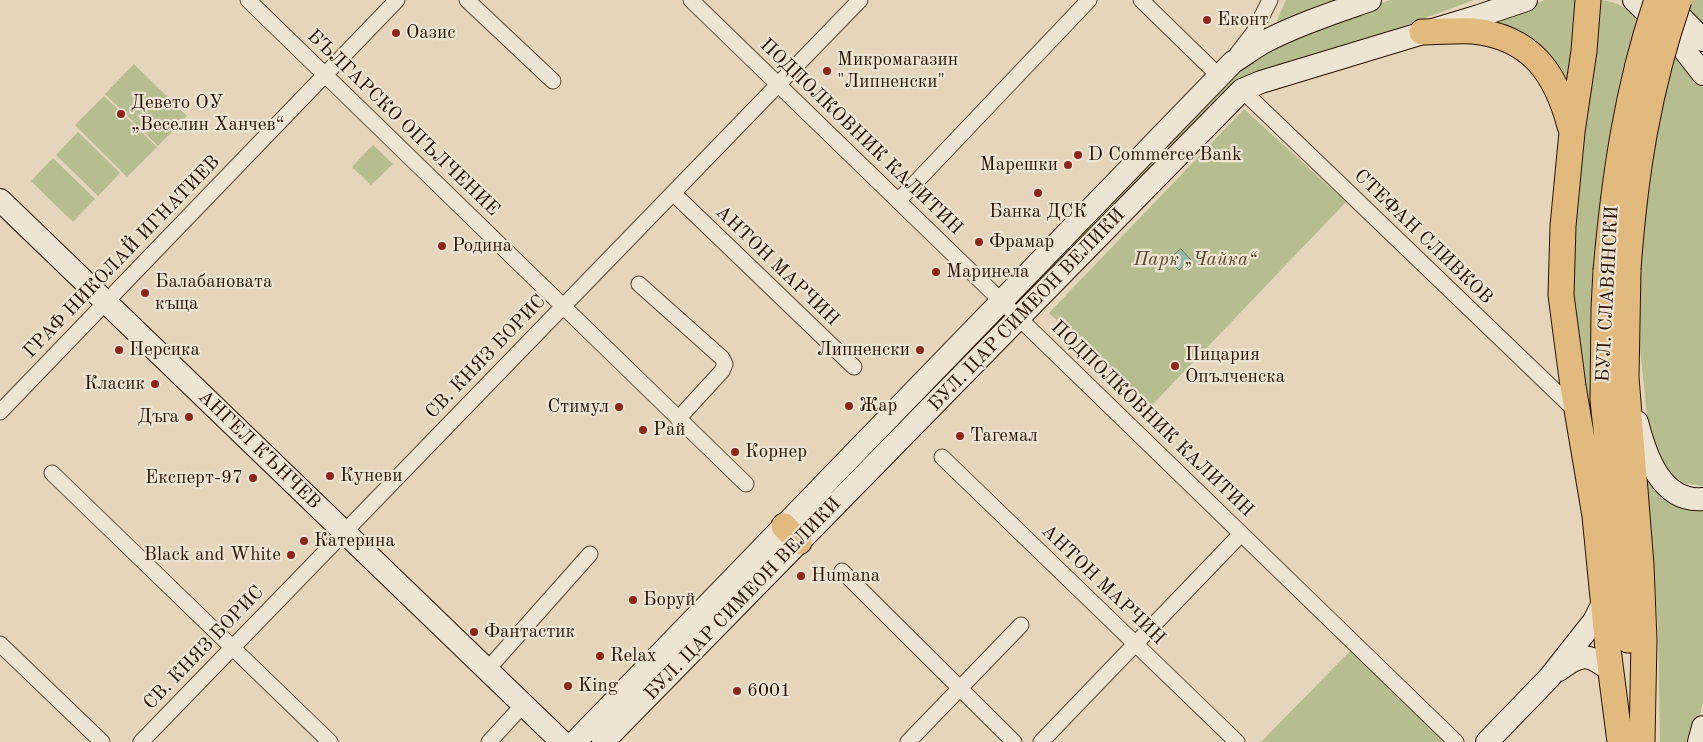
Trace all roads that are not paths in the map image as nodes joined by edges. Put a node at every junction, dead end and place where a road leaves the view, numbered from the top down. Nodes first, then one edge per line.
1 (248, 0) edge
2 (397, 0) edge
3 (467, 0) edge
4 (691, 0) edge
5 (860, 0) edge
6 (1089, 0) edge
7 (1141, 0) edge
8 (1270, 0) edge
9 (1370, 0) edge
10 (1505, 0) edge
11 (1526, 0) edge
12 (1588, 0) edge
13 (1634, 0) edge
14 (1657, 0) edge
15 (1664, 0) edge
16 (1679, 0) edge
17 (1479, 16) junction
18 (1422, 32) junction
19 (1703, 40) edge
20 (1223, 72) junction
21 (1703, 74) edge
22 (325, 75) junction
23 (553, 81) dead end
24 (778, 84) junction
25 (1242, 90) junction
26 (1572, 132) junction
27 (673, 193) junction
28 (0, 200) edge
29 (898, 201) junction
30 (1617, 270) junction
31 (639, 284) dead end
32 (1001, 301) junction
33 (106, 302) junction
34 (563, 306) junction
35 (1019, 318) junction
36 (854, 367) dead end
37 (1626, 376) junction
38 (0, 412) edge
39 (1578, 413) junction
40 (678, 419) junction
41 (942, 457) dead end
42 (52, 473) dead end
43 (746, 484) dead end
44 (1703, 499) edge
45 (344, 532) junction
46 (792, 534) junction
47 (1241, 534) junction
48 (590, 554) dead end
49 (842, 571) dead end
50 (1604, 601) junction
51 (1021, 625) dead end
52 (0, 644) edge
53 (1135, 644) junction
54 (232, 648) junction
55 (487, 670) junction
56 (1611, 671) junction
57 (1549, 678) junction
58 (960, 688) junction
59 (524, 705) junction
60 (1703, 728) edge
61 (102, 742) edge
62 (141, 742) edge
63 (330, 742) edge
64 (488, 742) edge
65 (562, 742) edge
66 (575, 742) edge
67 (603, 742) edge
68 (908, 742) edge
69 (1014, 742) edge
70 (1041, 742) edge
71 (1237, 742) edge
72 (1456, 742) edge
73 (1487, 742) edge
74 (1620, 742) edge
75 (1628, 742) edge
76 (1642, 742) edge
77 (1699, 742) edge

1 - 22 street, БЪЛГАРСКО ОПЪЛЧЕНИЕ
2 - 22 street, ГРАФ НИКОЛАЙ ИГНАТИЕВ
3 - 23 street
4 - 24 street, ПОДПОЛКОВНИК КАЛИТИН
5 - 24 street, СВ. КНЯЗ БОРИС
6 - 29 street
7 - 20 street
8 - 20 street, БУЛ. ЦАР СИМЕОН ВЕЛИКИ
9 - 20 main road, БУЛ. ЦАР СИМЕОН ВЕЛИКИ
10 - 17 main road
11 - 17 main road, БУЛ. ЦАР СИМЕОН ВЕЛИКИ
12 - 26 main road
13 - 21 main road
14 - 30 main road, БУЛ. СЛАВЯНСКИ, bridge
15 - 19 main road
16 - 30 main road, БУЛ. СЛАВЯНСКИ, bridge
17 - 18 main road, БУЛ. ЦАР СИМЕОН ВЕЛИКИ
18 - 25 main road, БУЛ. ЦАР СИМЕОН ВЕЛИКИ
18 - 26 main road
20 - 32 main road, БУЛ. ЦАР СИМЕОН ВЕЛИКИ
22 - 33 street, ГРАФ НИКОЛАЙ ИГНАТИЕВ
22 - 34 street, БЪЛГАРСКО ОПЪЛЧЕНИЕ
24 - 27 street, СВ. КНЯЗ БОРИС
24 - 29 street, ПОДПОЛКОВНИК КАЛИТИН
25 - 35 main road, БУЛ. ЦАР СИМЕОН ВЕЛИКИ
25 - 39 street, СТЕФАН СЛИВКОВ
26 - 39 main road
27 - 34 street, СВ. КНЯЗ БОРИС
27 - 36 street, АНТОН МАРЧИН
28 - 33 main road, АНГЕЛ КЪНЧЕВ
29 - 32 street, ПОДПОЛКОВНИК КАЛИТИН
30 - 37 main road, БУЛ. СЛАВЯНСКИ
30 - 75 main road, БУЛ. СЛАВЯНСКИ
31 - 40 street
32 - 35 street, ПОДПОЛКОВНИК КАЛИТИН
32 - 46 main road, БУЛ. ЦАР СИМЕОН ВЕЛИКИ
33 - 38 street, ГРАФ НИКОЛАЙ ИГНАТИЕВ
33 - 45 main road, АНГЕЛ КЪНЧЕВ
34 - 40 street, БЪЛГАРСКО ОПЪЛЧЕНИЕ
34 - 45 street, СВ. КНЯЗ БОРИС
35 - 46 main road, БУЛ. ЦАР СИМЕОН ВЕЛИКИ
35 - 47 street, ПОДПОЛКОВНИК КАЛИТИН
37 - 44 main road
37 - 76 main road, БУЛ. СЛАВЯНСКИ
39 - 50 main road
40 - 43 street, БЪЛГАРСКО ОПЪЛЧЕНИЕ
41 - 53 street, АНТОН МАРЧИН
42 - 54 street
45 - 54 street, СВ. КНЯЗ БОРИС
45 - 55 main road, АНГЕЛ КЪНЧЕВ
46 - 66 main road, БУЛ. ЦАР СИМЕОН ВЕЛИКИ
46 - 67 main road, БУЛ. ЦАР СИМЕОН ВЕЛИКИ
47 - 53 street
47 - 72 street, ПОДПОЛКОВНИК КАЛИТИН
48 - 55 street
49 - 58 street
50 - 56 main road
50 - 57 main road
51 - 58 street
52 - 61 street
53 - 70 street
53 - 71 street, АНТОН МАРЧИН
54 - 62 street, СВ. КНЯЗ БОРИС
54 - 63 street
55 - 59 main road, АНГЕЛ КЪНЧЕВ
56 - 57 main road
56 - 74 main road
57 - 73 main road
58 - 68 street
58 - 69 street
59 - 64 street
59 - 65 main road, АНГЕЛ КЪНЧЕВ
60 - 77 main road

